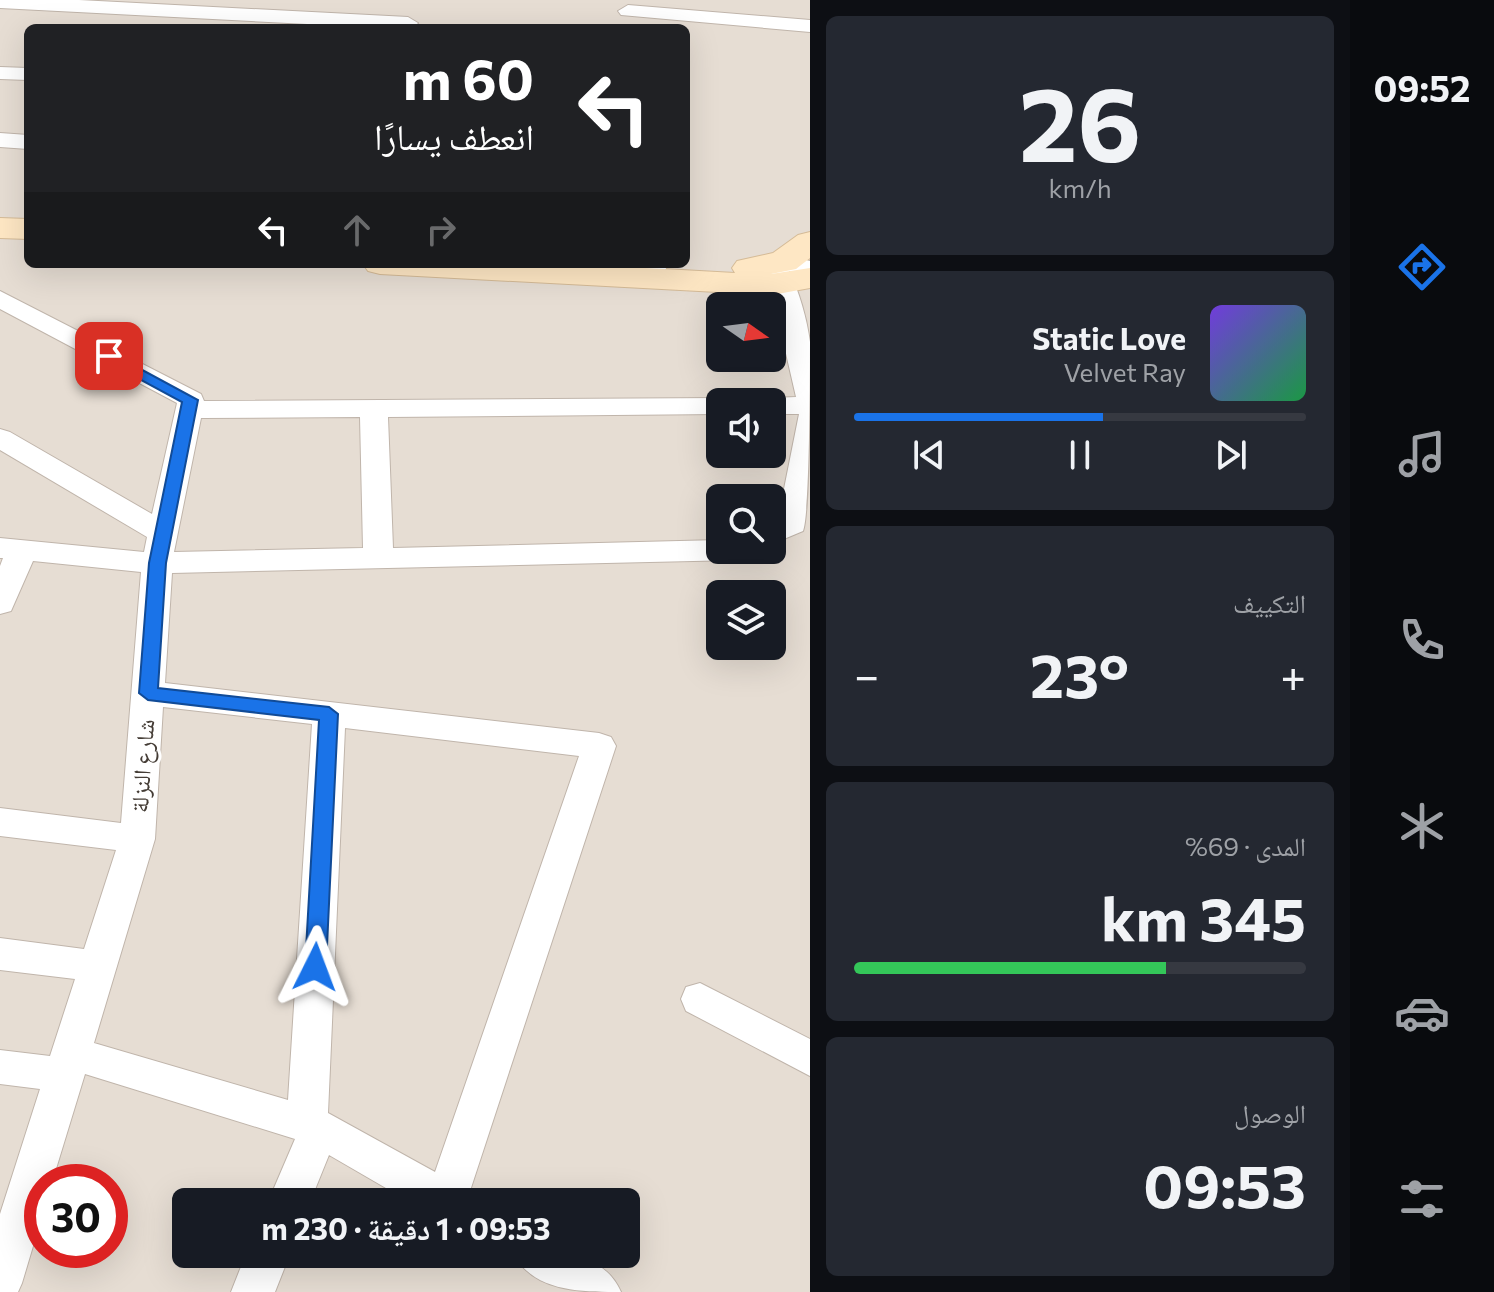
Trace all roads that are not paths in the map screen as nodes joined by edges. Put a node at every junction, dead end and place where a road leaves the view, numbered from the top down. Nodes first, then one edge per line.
1 (0, 2) edge
2 (182, 6) edge
3 (627, 13) edge
4 (240, 21) edge
5 (411, 21) edge
6 (810, 26) edge
7 (0, 73) edge
8 (24, 74) edge
9 (0, 140) edge
10 (24, 142) edge
11 (0, 228) edge
12 (24, 229) edge
13 (0, 237) edge
14 (24, 238) edge
15 (690, 266) edge
16 (690, 267) edge
17 (795, 267) edge
18 (0, 299) edge
19 (810, 397) edge
20 (810, 405) edge
21 (706, 406) edge
22 (786, 406) edge
23 (374, 409) junction
24 (188, 410) junction
25 (810, 418) edge
26 (0, 438) edge
27 (786, 527) edge
28 (160, 548) junction
29 (11, 549) edge
30 (706, 551) edge
31 (378, 559) junction
32 (0, 603) edge
33 (148, 693) junction
34 (329, 714) junction
35 (0, 822) edge
36 (137, 839) junction
37 (0, 954) edge
38 (98, 966) junction
39 (700, 999) dead end
40 (810, 1059) edge
41 (68, 1064) junction
42 (0, 1067) edge
43 (313, 1126) junction
44 (293, 1188) edge
45 (425, 1188) edge
46 (452, 1188) edge
47 (14, 1194) edge
48 (262, 1268) edge
49 (559, 1268) edge
50 (0, 1283) edge
51 (253, 1292) edge
52 (599, 1292) edge

1 - 2 street
2 - 4 street
3 - 6 street
4 - 5 street
7 - 8 street
9 - 10 street
11 - 12 street
13 - 14 street
15 - 17 street
16 - 17 street
17 - 19 street
18 - 24 street
20 - 22 street
21 - 23 street
23 - 24 street
23 - 31 street
24 - 28 street, شارع النزلة
25 - 27 street
26 - 28 street
28 - 29 street
28 - 31 street
28 - 33 street, شارع النزلة
29 - 32 street
30 - 31 street
33 - 34 street
33 - 36 street, شارع النزلة
34 - 43 street
34 - 46 street
35 - 36 street
36 - 38 street, شارع النزلة
37 - 38 street
38 - 41 street, شارع النزلة
39 - 40 street
41 - 42 street
41 - 43 street
41 - 47 street, شارع النزلة
43 - 44 street
43 - 45 street
47 - 50 street, شارع النزلة
48 - 51 street
49 - 52 street

